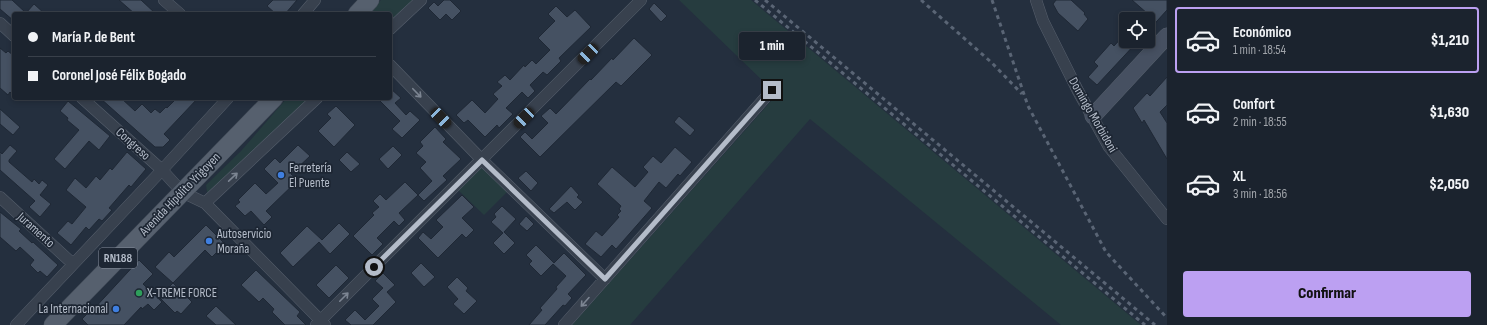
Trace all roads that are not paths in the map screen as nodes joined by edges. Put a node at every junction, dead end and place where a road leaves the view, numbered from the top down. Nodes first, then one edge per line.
1 (164, 0) edge
2 (315, 0) edge
3 (370, 0) edge
4 (421, 0) edge
5 (641, 0) edge
6 (1036, 0) edge
7 (178, 12) edge
8 (305, 12) edge
9 (359, 12) edge
10 (0, 23) edge
11 (392, 27) edge
12 (12, 34) edge
13 (1167, 36) edge
14 (392, 67) edge
15 (772, 90) dead end
16 (84, 100) edge
17 (226, 100) edge
18 (272, 100) edge
19 (315, 100) edge
20 (1093, 116) junction
21 (482, 160) junction
22 (162, 170) junction
23 (182, 192) junction
24 (0, 197) edge
25 (205, 203) junction
26 (1167, 219) edge
27 (73, 264) junction
28 (605, 279) junction
29 (321, 323) edge
30 (16, 325) edge
31 (53, 325) edge
32 (564, 325) edge

1 - 7 street
2 - 8 street
3 - 9 main road
4 - 11 street
5 - 21 street
6 - 20 street, Domingo Morbidoni
10 - 12 street
13 - 20 street
14 -> 21 street
15 - 28 street
16 - 22 street, Congreso
17 - 22 street
18 - 23 main road, Avenida Hipólito Yrigoyen / RN188
25 -> 19 street, Avenida Hipólito Yrigoyen
20 - 26 street, Domingo Morbidoni
21 - 28 street
29 -> 21 street
22 - 23 street, Congreso
22 - 27 street
23 - 25 street
23 - 31 main road, Avenida Hipólito Yrigoyen / RN188
24 - 27 street, Juramento
25 - 29 street
27 - 30 street
28 -> 32 street

